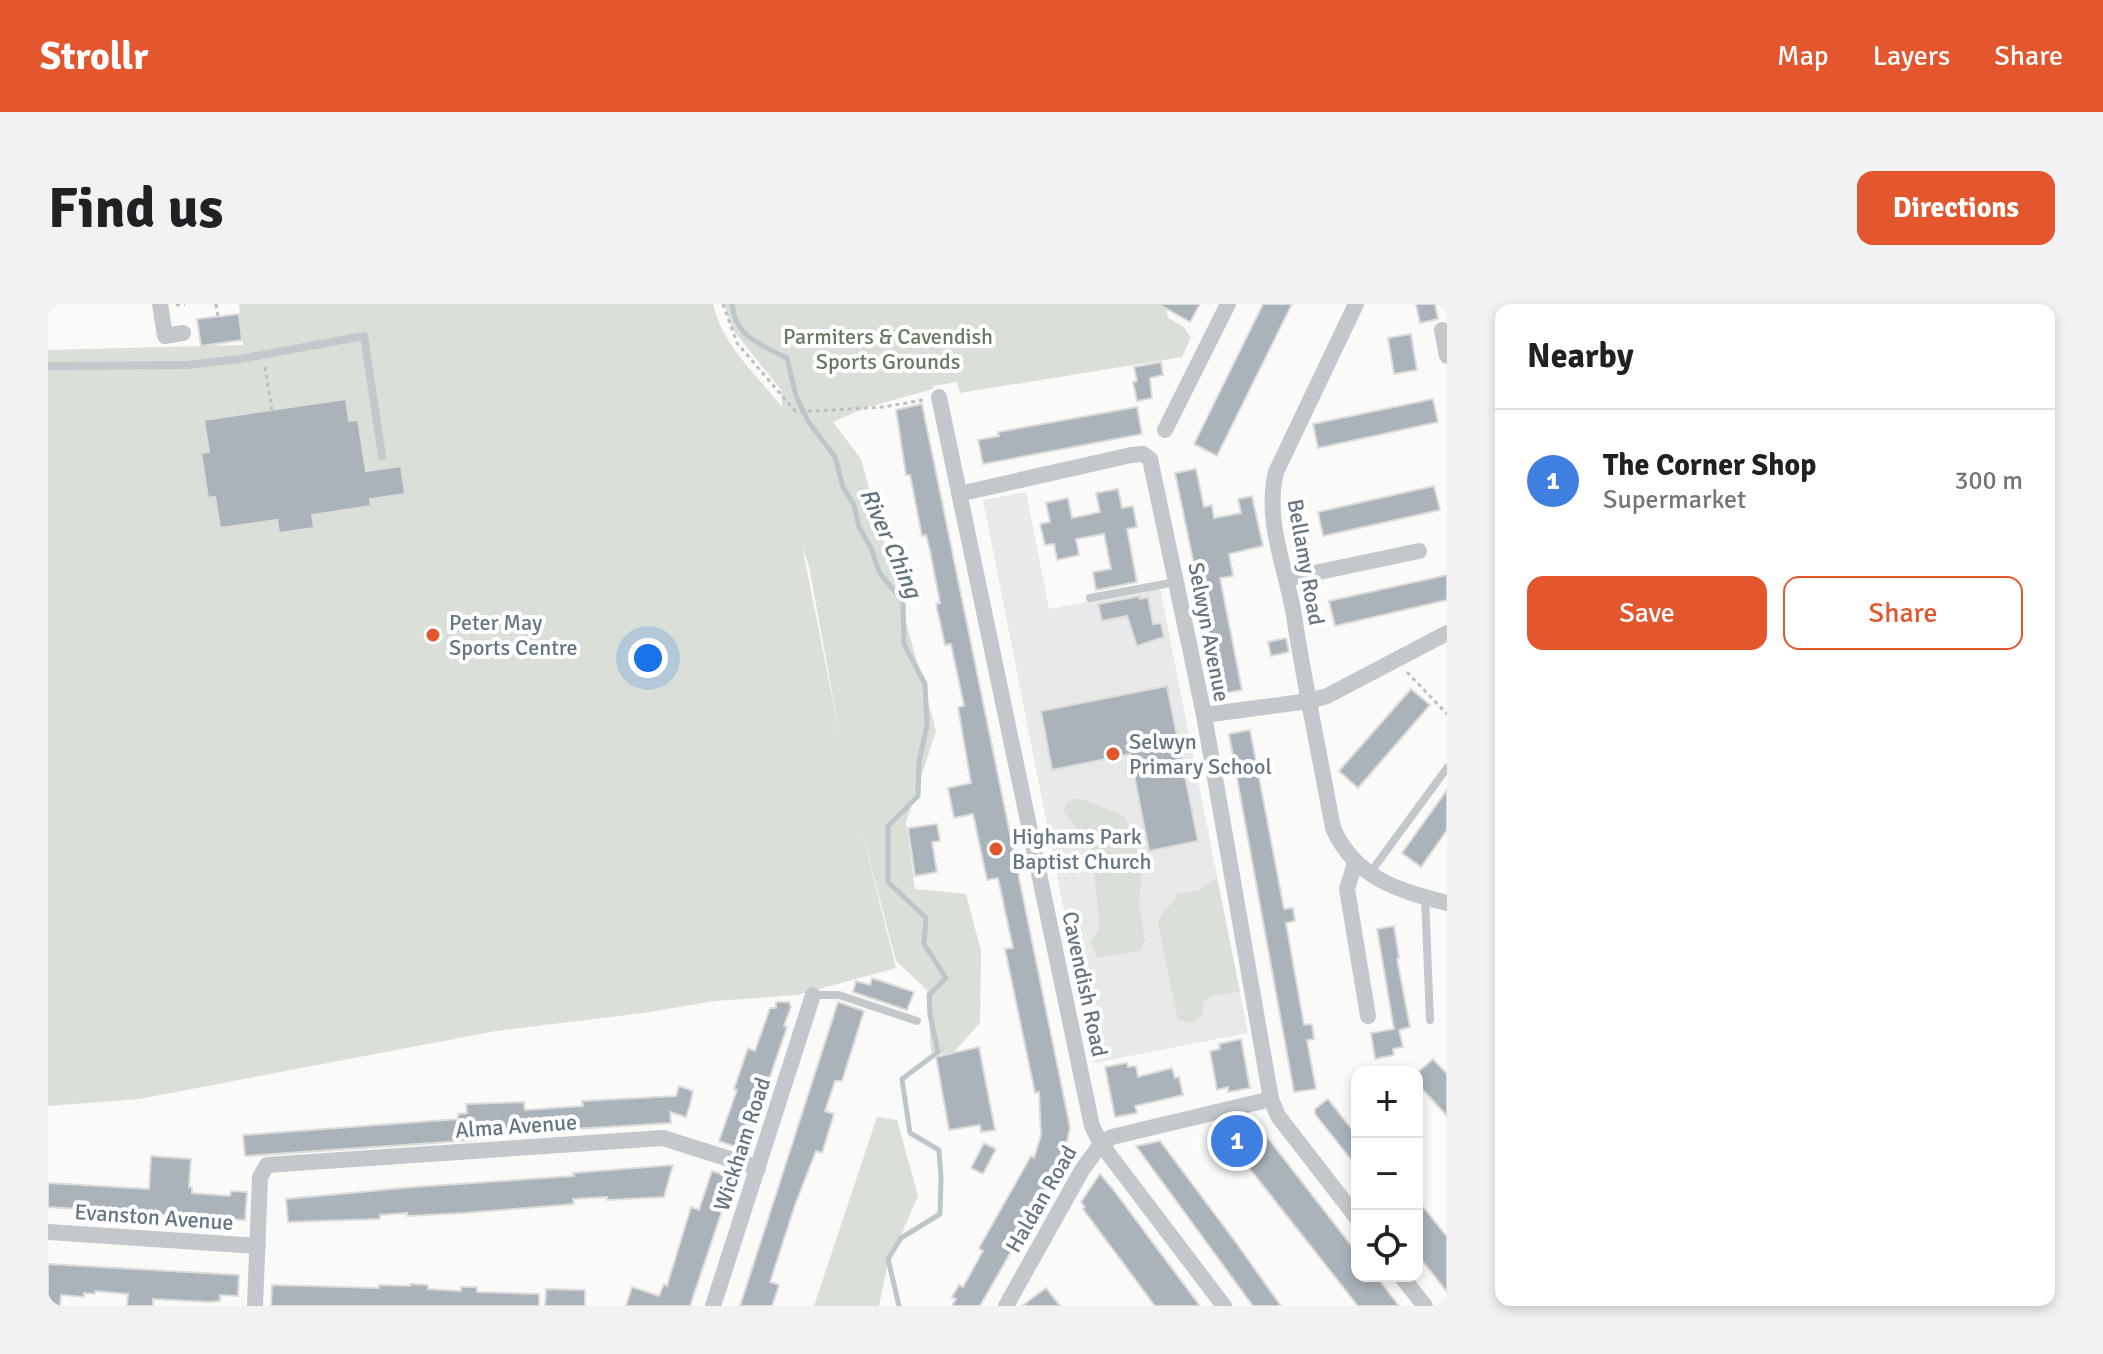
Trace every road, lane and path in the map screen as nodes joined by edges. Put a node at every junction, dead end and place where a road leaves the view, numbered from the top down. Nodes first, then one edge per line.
1 (160, 304) edge
2 (216, 304) edge
3 (723, 304) edge
4 (1228, 304) edge
5 (1356, 304) edge
6 (218, 317) dead end
7 (1442, 330) dead end
8 (183, 333) dead end
9 (1447, 353) edge
10 (263, 355) junction
11 (48, 366) edge
12 (939, 397) joint
13 (272, 410) dead end
14 (1165, 430) dead end
15 (382, 456) dead end
16 (959, 494) junction
17 (1419, 551) dead end
18 (1286, 579) junction
19 (1177, 581) junction
20 (1090, 598) dead end
21 (1447, 633) edge
22 (1396, 661) junction
23 (1309, 701) junction
24 (1447, 714) edge
25 (1204, 715) junction
26 (1447, 768) edge
27 (1355, 863) junction
28 (1370, 873) junction
29 (1425, 897) junction
30 (1447, 903) edge
31 (813, 995) joint
32 (1368, 1016) dead end
33 (1430, 1020) dead end
34 (917, 1021) dead end
35 (1271, 1099) junction
36 (1101, 1144) junction
37 (758, 1168) junction
38 (1351, 1210) edge
39 (48, 1232) edge
40 (258, 1246) junction
41 (1406, 1282) edge
42 (255, 1306) edge
43 (713, 1306) edge
44 (1006, 1306) edge
45 (1224, 1306) edge
46 (1425, 1306) edge

1 - 8 street
2 - 6 path
3 - 12 path
4 - 14 street
5 - 18 street, Bellamy Road
7 - 9 street
10 - 11 lane
10 - 13 path
10 - 15 lane
12 - 16 street, Cavendish Road
16 - 19 street, Selwyn Avenue
16 - 36 street, Cavendish Road
17 - 18 street
18 - 23 street, Bellamy Road
19 - 20 lane
19 - 25 street, Selwyn Avenue
21 - 22 street
22 - 23 street
22 - 24 path
23 - 25 street
23 - 27 street, Bellamy Road
25 - 35 street, Selwyn Avenue
26 - 28 lane
27 - 28 street
27 - 32 street
28 - 29 street
29 - 30 street
29 - 33 lane
31 - 34 lane
31 - 37 street, Wickham Road
35 - 36 street, Haldan Road
35 - 38 street, Selwyn Avenue
36 - 44 street, Haldan Road
36 - 45 street, Cavendish Road
37 - 40 street, Alma Avenue
37 - 43 street, Wickham Road
39 - 40 street, Evanston Avenue
40 - 42 street
41 - 46 street

